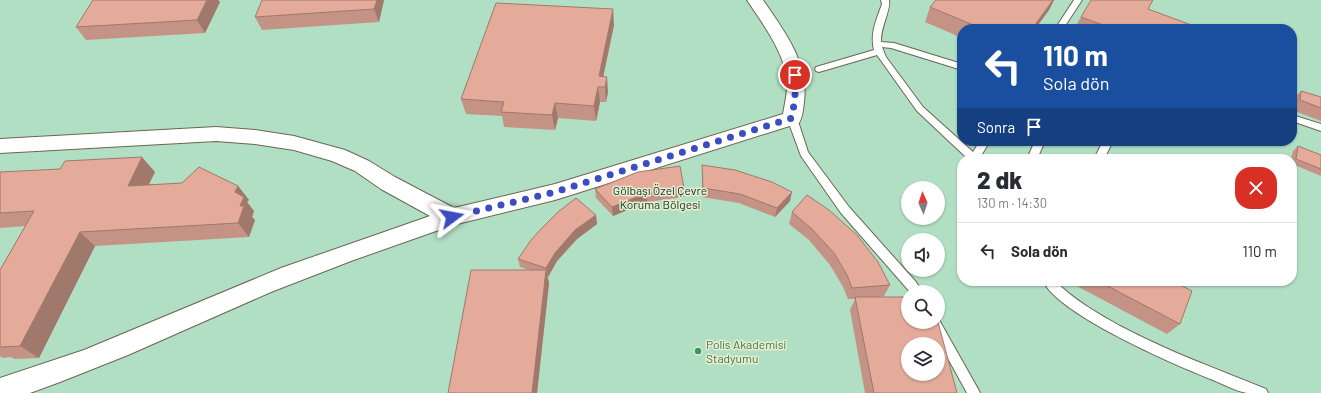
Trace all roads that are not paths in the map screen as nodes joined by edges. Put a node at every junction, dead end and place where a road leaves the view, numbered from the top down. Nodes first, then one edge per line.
1 (755, 0) edge
2 (886, 0) edge
3 (1078, 0) edge
4 (1061, 24) edge
5 (877, 48) junction
6 (957, 65) edge
7 (820, 69) dead end
8 (792, 118) junction
9 (1297, 120) edge
10 (1321, 128) edge
11 (957, 143) edge
12 (0, 146) edge
13 (961, 146) edge
14 (970, 154) edge
15 (452, 217) junction
16 (912, 285) edge
17 (1053, 286) edge
18 (938, 329) edge
19 (8, 388) edge
20 (42, 393) edge
21 (974, 393) edge
22 (1262, 393) edge

1 - 8 street
2 - 5 lane
3 - 4 lane
5 - 6 lane
5 - 7 lane
5 - 11 lane
8 - 15 street
8 - 16 lane
9 - 10 lane
12 - 15 street
13 - 14 lane
15 - 19 street
17 - 22 lane
18 - 21 lane
19 - 20 street

